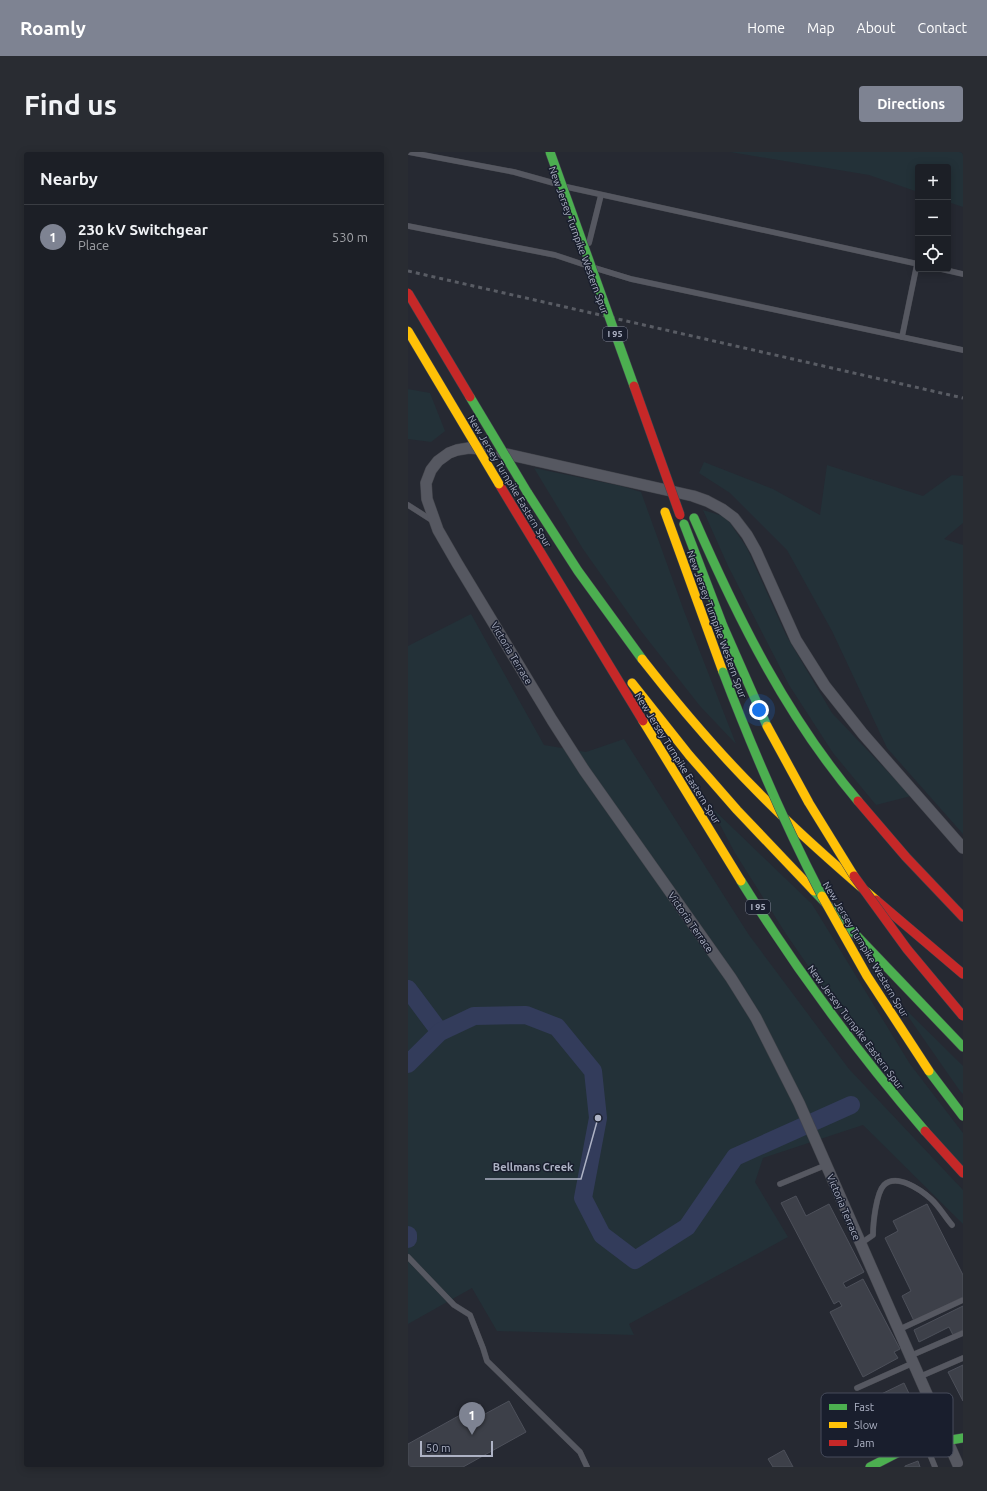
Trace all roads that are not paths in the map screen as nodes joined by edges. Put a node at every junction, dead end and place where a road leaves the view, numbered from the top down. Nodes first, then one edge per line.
1 (408, 152) edge
2 (550, 152) edge
3 (541, 167) dead end
4 (549, 190) dead end
5 (601, 195) junction
6 (408, 226) edge
7 (571, 250) dead end
8 (915, 263) edge
9 (581, 268) junction
10 (951, 271) edge
11 (916, 272) edge
12 (963, 274) edge
13 (408, 293) edge
14 (408, 331) edge
15 (902, 337) junction
16 (963, 350) edge
17 (632, 380) junction
18 (669, 456) dead end
19 (652, 474) dead end
20 (680, 485) dead end
21 (408, 505) edge
22 (435, 522) junction
23 (581, 620) junction
24 (963, 848) edge
25 (963, 917) edge
26 (963, 974) edge
27 (963, 1016) edge
28 (963, 1047) edge
29 (963, 1116) edge
30 (826, 1165) junction
31 (963, 1173) edge
32 (780, 1184) dead end
33 (952, 1225) dead end
34 (860, 1244) junction
35 (408, 1257) edge
36 (963, 1300) edge
37 (898, 1330) junction
38 (963, 1333) edge
39 (963, 1358) edge
40 (912, 1360) junction
41 (919, 1377) junction
42 (857, 1388) dead end
43 (926, 1393) edge
44 (963, 1438) edge
45 (953, 1440) edge
46 (953, 1453) edge
47 (890, 1457) edge
48 (930, 1457) edge
49 (875, 1466) edge
50 (587, 1467) edge
51 (935, 1467) edge
52 (959, 1467) edge

1 - 5 lane
2 - 17 main road, New Jersey Turnpike Western Spur / I 95, bridge
3 - 4 main road, New Jersey Turnpike Western Spur
5 - 8 lane
5 - 9 lane
6 - 9 lane
7 - 9 main road, New Jersey Turnpike Western Spur
9 - 15 lane
10 - 12 lane
11 - 15 lane
13 - 26 main road, New Jersey Turnpike Eastern Spur, bridge
14 - 23 main road, New Jersey Turnpike Eastern Spur / I 95, bridge
15 - 16 lane
17 - 18 main road, bridge
17 - 27 main road, New Jersey Turnpike Western Spur / I 95, bridge
19 - 29 main road, New Jersey Turnpike Western Spur, bridge
20 - 25 main road
21 - 22 lane
22 - 24 street, Victoria Terrace
22 - 30 street, Victoria Terrace
23 - 28 main road
23 - 31 main road, New Jersey Turnpike Eastern Spur / I 95
30 - 32 lane
30 - 34 street, Victoria Terrace
33 - 34 lane
34 - 37 street, Victoria Terrace
35 - 50 lane
36 - 37 lane
37 - 40 street, Victoria Terrace
38 - 40 lane
39 - 41 lane
40 - 41 street, Victoria Terrace
40 - 42 lane
41 - 43 street, Victoria Terrace
44 - 45 main road
46 - 52 street, Victoria Terrace
47 - 49 main road
48 - 51 lane

